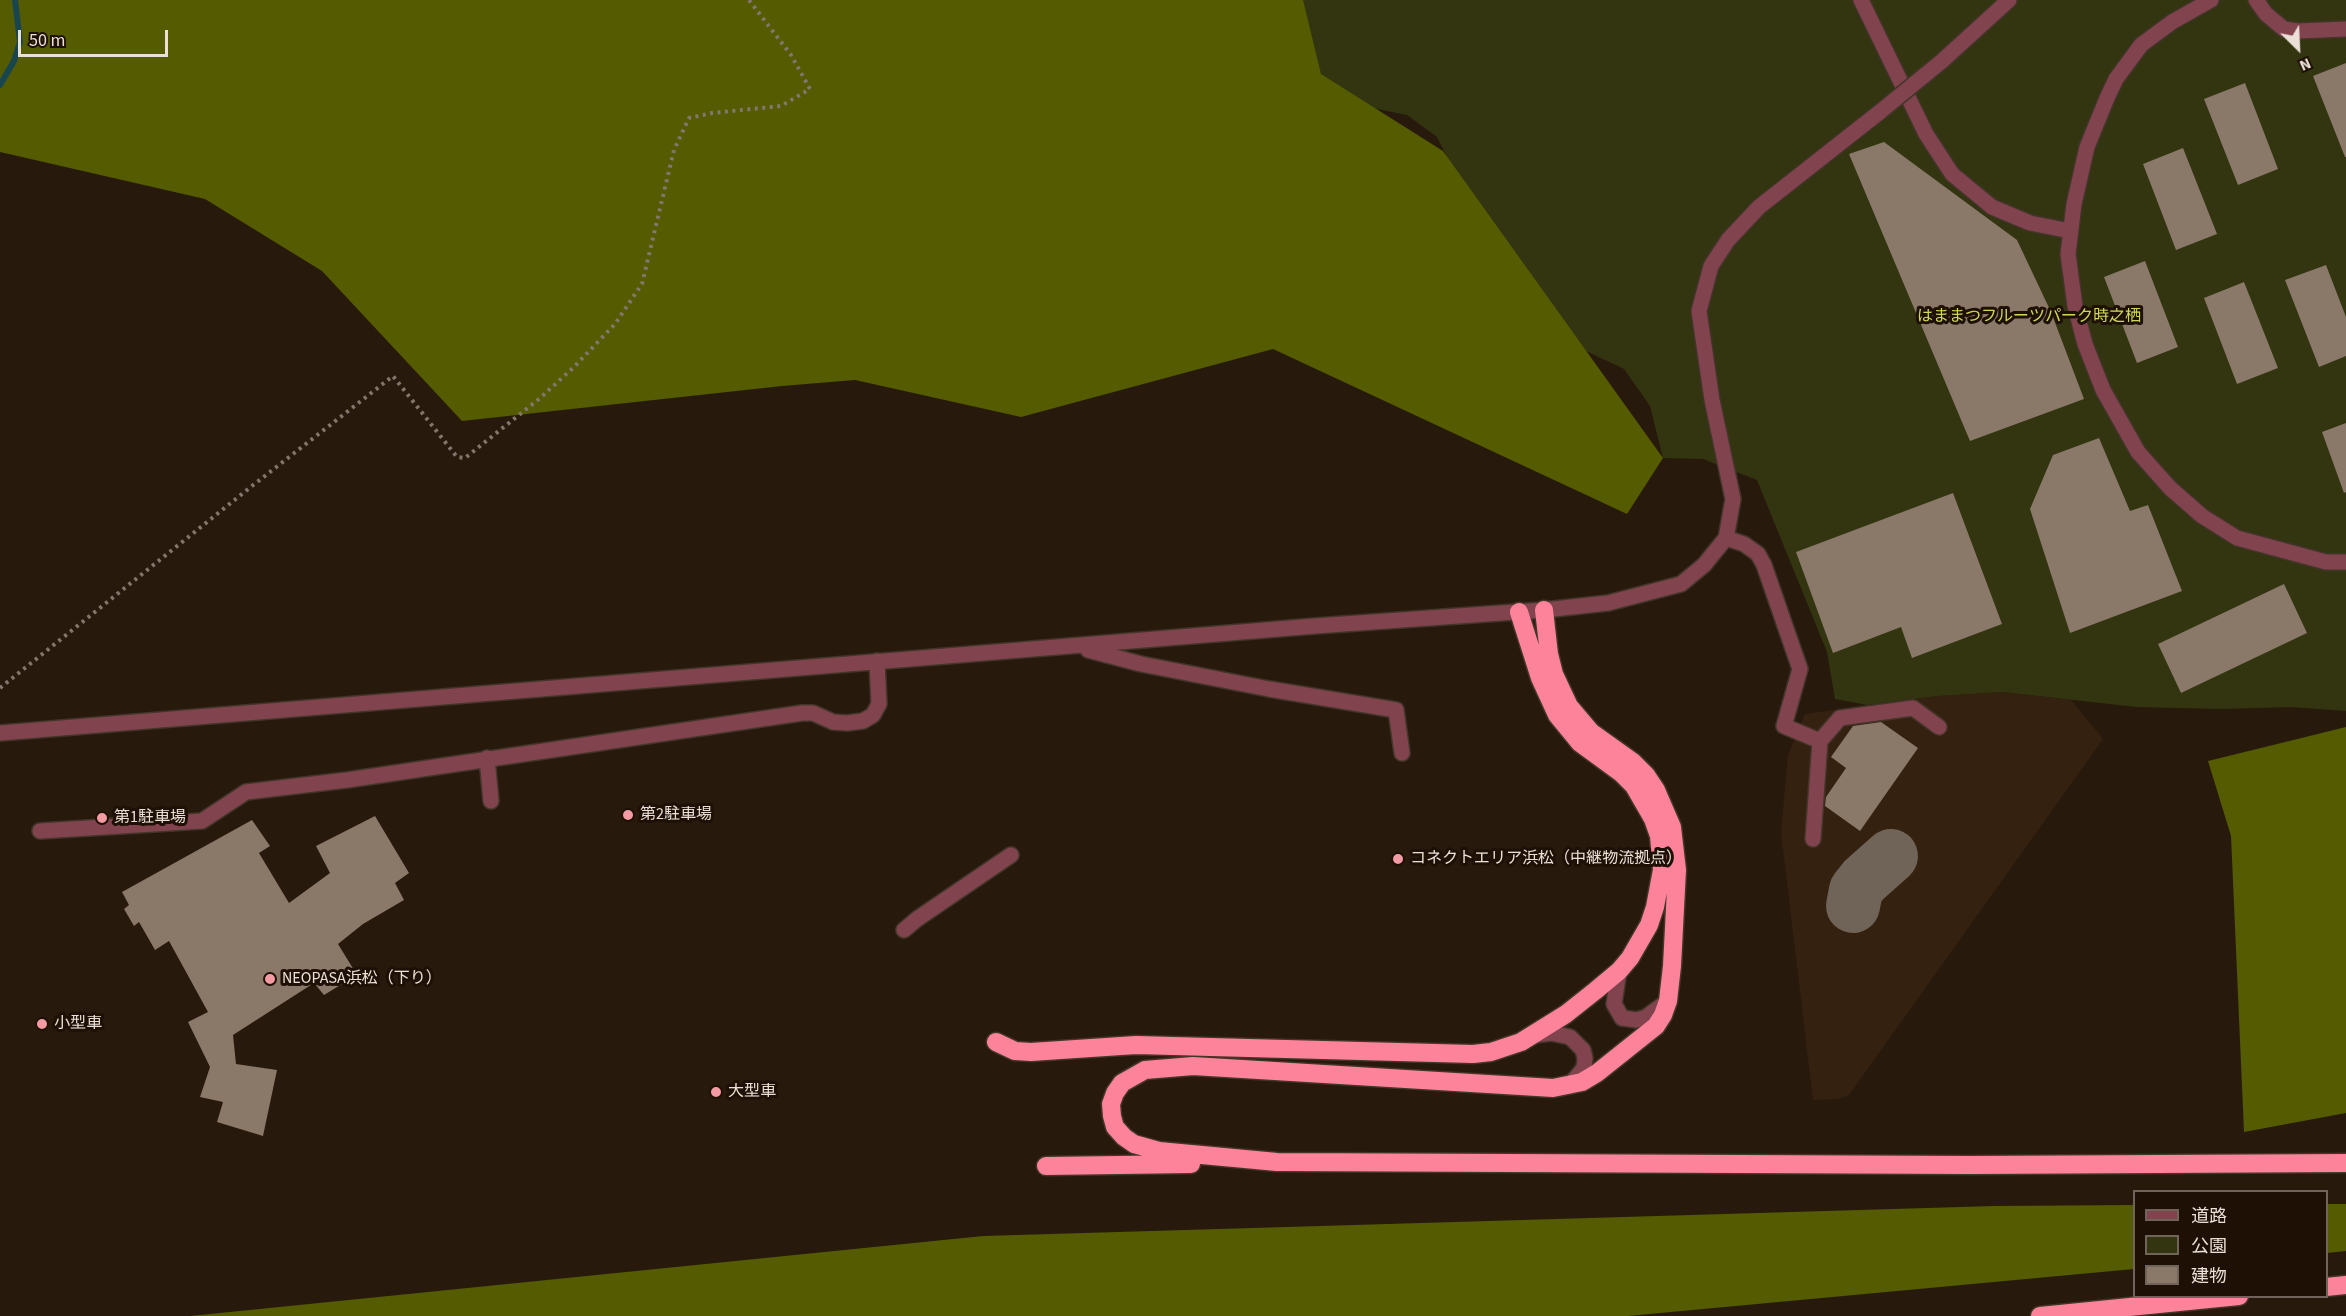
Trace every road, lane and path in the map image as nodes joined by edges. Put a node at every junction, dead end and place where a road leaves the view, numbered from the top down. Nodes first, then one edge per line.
1 (749, 0) edge
2 (1861, 0) edge
3 (2009, 0) edge
4 (2211, 0) edge
5 (2256, 0) edge
6 (2346, 29) edge
7 (2070, 231) junction
8 (1725, 538) junction
9 (2346, 562) edge
10 (1544, 610) junction
11 (1520, 612) junction
12 (1076, 647) junction
13 (877, 661) junction
14 (0, 688) edge
15 (1939, 727) dead end
16 (0, 733) edge
17 (1820, 741) junction
18 (1402, 753) dead end
19 (487, 758) junction
20 (492, 801) dead end
21 (40, 831) dead end
22 (1813, 839) dead end
23 (1011, 855) dead end
24 (904, 930) dead end
25 (1619, 971) junction
26 (1668, 1001) junction
27 (1535, 1035) junction
28 (996, 1042) dead end
29 (1568, 1086) junction
30 (1277, 1162) junction
31 (2346, 1163) edge
32 (1046, 1166) dead end
33 (2346, 1285) edge
34 (2328, 1287) edge
35 (2223, 1298) edge
36 (2040, 1316) edge

1 - 14 path
2 - 7 street
3 - 8 street, bridge
4 - 7 street
5 - 6 street
7 - 9 street
8 - 10 street
8 - 17 street
10 - 11 street
10 - 26 highway
11 - 12 street
11 - 25 highway
12 - 13 street
12 - 18 street
13 - 16 street
13 - 19 street
15 - 17 street
17 - 22 street
19 - 20 street
19 - 21 street
23 - 24 street
25 - 26 street
25 - 27 highway
26 - 29 highway
27 - 28 highway
27 - 29 street
29 - 30 highway
30 - 31 highway
30 - 32 highway
33 - 34 highway
35 - 36 highway

